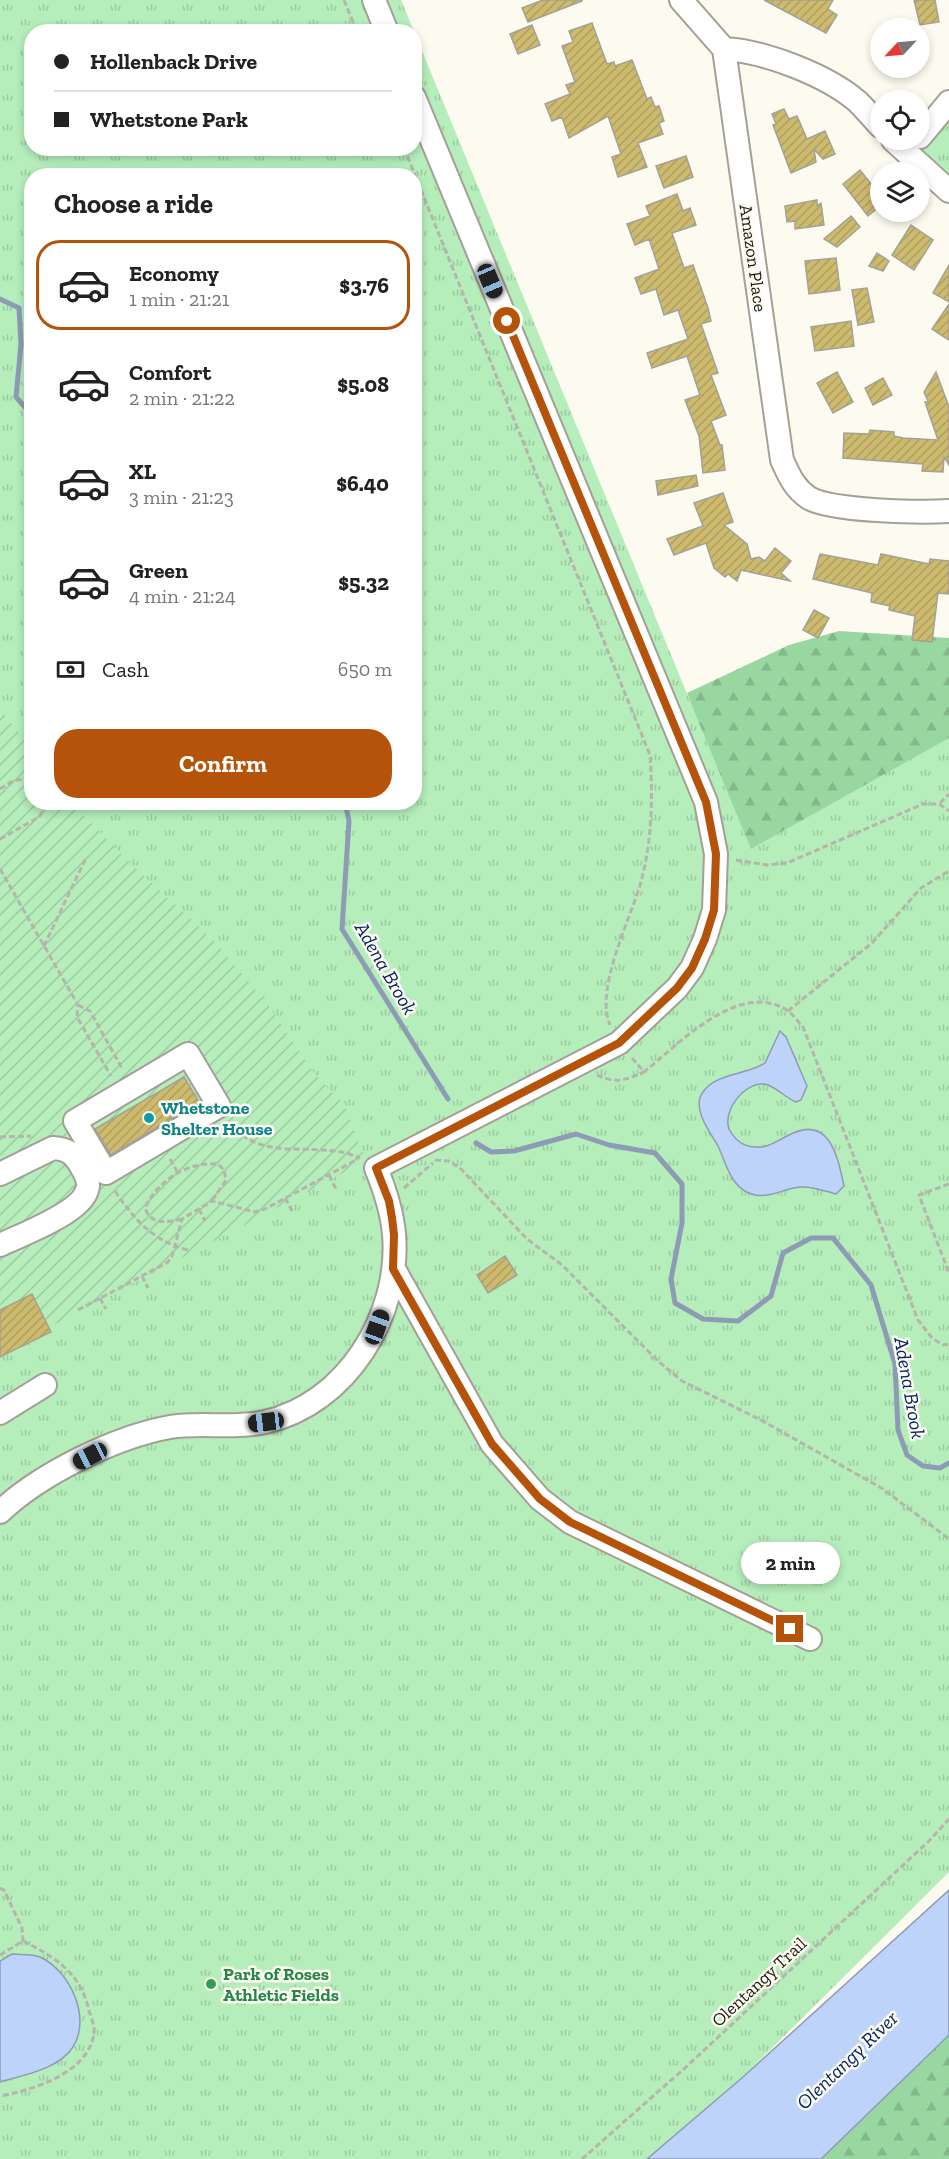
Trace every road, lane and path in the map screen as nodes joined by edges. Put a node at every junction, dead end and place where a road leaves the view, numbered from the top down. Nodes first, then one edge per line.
1 (344, 0) edge
2 (374, 0) edge
3 (681, 0) edge
4 (354, 24) edge
5 (384, 24) edge
6 (724, 49) junction
7 (949, 102) edge
8 (422, 116) edge
9 (870, 116) edge
10 (930, 121) edge
11 (916, 150) edge
12 (949, 191) edge
13 (422, 192) edge
14 (949, 511) edge
15 (24, 779) edge
16 (0, 789) edge
17 (949, 794) edge
18 (939, 804) junction
19 (44, 810) edge
20 (949, 811) edge
21 (0, 839) edge
22 (716, 859) junction
23 (85, 860) dead end
24 (0, 869) edge
25 (949, 871) edge
26 (44, 946) junction
27 (78, 1005) junction
28 (788, 1011) junction
29 (619, 1043) junction
30 (644, 1072) junction
31 (593, 1073) dead end
32 (127, 1090) junction
33 (219, 1106) junction
34 (435, 1160) dead end
35 (368, 1163) junction
36 (173, 1164) dead end
37 (106, 1173) junction
38 (178, 1173) junction
39 (0, 1174) edge
40 (329, 1175) junction
41 (949, 1184) edge
42 (336, 1189) dead end
43 (285, 1198) junction
44 (212, 1201) junction
45 (199, 1209) junction
46 (292, 1211) dead end
47 (182, 1220) junction
48 (205, 1221) dead end
49 (0, 1245) edge
50 (173, 1246) junction
51 (188, 1250) dead end
52 (393, 1269) junction
53 (949, 1273) edge
54 (142, 1276) junction
55 (148, 1288) dead end
56 (99, 1298) junction
57 (106, 1309) dead end
58 (78, 1310) dead end
59 (949, 1344) edge
60 (45, 1385) dead end
61 (0, 1413) edge
62 (0, 1512) edge
63 (949, 1539) edge
64 (810, 1639) dead end
65 (949, 1819) edge
66 (0, 1888) edge
67 (23, 1941) junction
68 (0, 1955) edge
69 (0, 2096) edge
70 (582, 2159) edge

1 - 4 path
2 - 5 street
3 - 6 street
6 - 9 street
6 - 14 street, Amazon Place
7 - 10 street
8 - 22 street
11 - 12 street
13 - 29 path
15 - 16 path
17 - 18 path
18 - 20 path
18 - 22 path
19 - 21 path
22 - 29 street
23 - 26 path
24 - 26 path
25 - 28 path
26 - 27 path
27 - 32 path
27 - 32 path
28 - 30 path
28 - 59 path
29 - 30 path
29 - 35 street
30 - 31 path
32 - 33 street
32 - 37 street
33 - 35 path
33 - 37 street
34 - 63 path
35 - 40 path
35 - 52 street
36 - 38 path
37 - 50 path
38 - 44 path
38 - 47 path
39 - 49 street
40 - 42 path
40 - 43 path
41 - 53 path
43 - 44 path
43 - 46 path
44 - 45 path
45 - 47 path
45 - 48 path
47 - 50 path
50 - 51 path
50 - 54 path
52 - 62 street
52 - 64 street
54 - 55 path
54 - 56 path
56 - 57 path
56 - 58 path
60 - 61 street
65 - 70 path, Olentangy Trail
66 - 67 path
67 - 68 path
67 - 69 path

